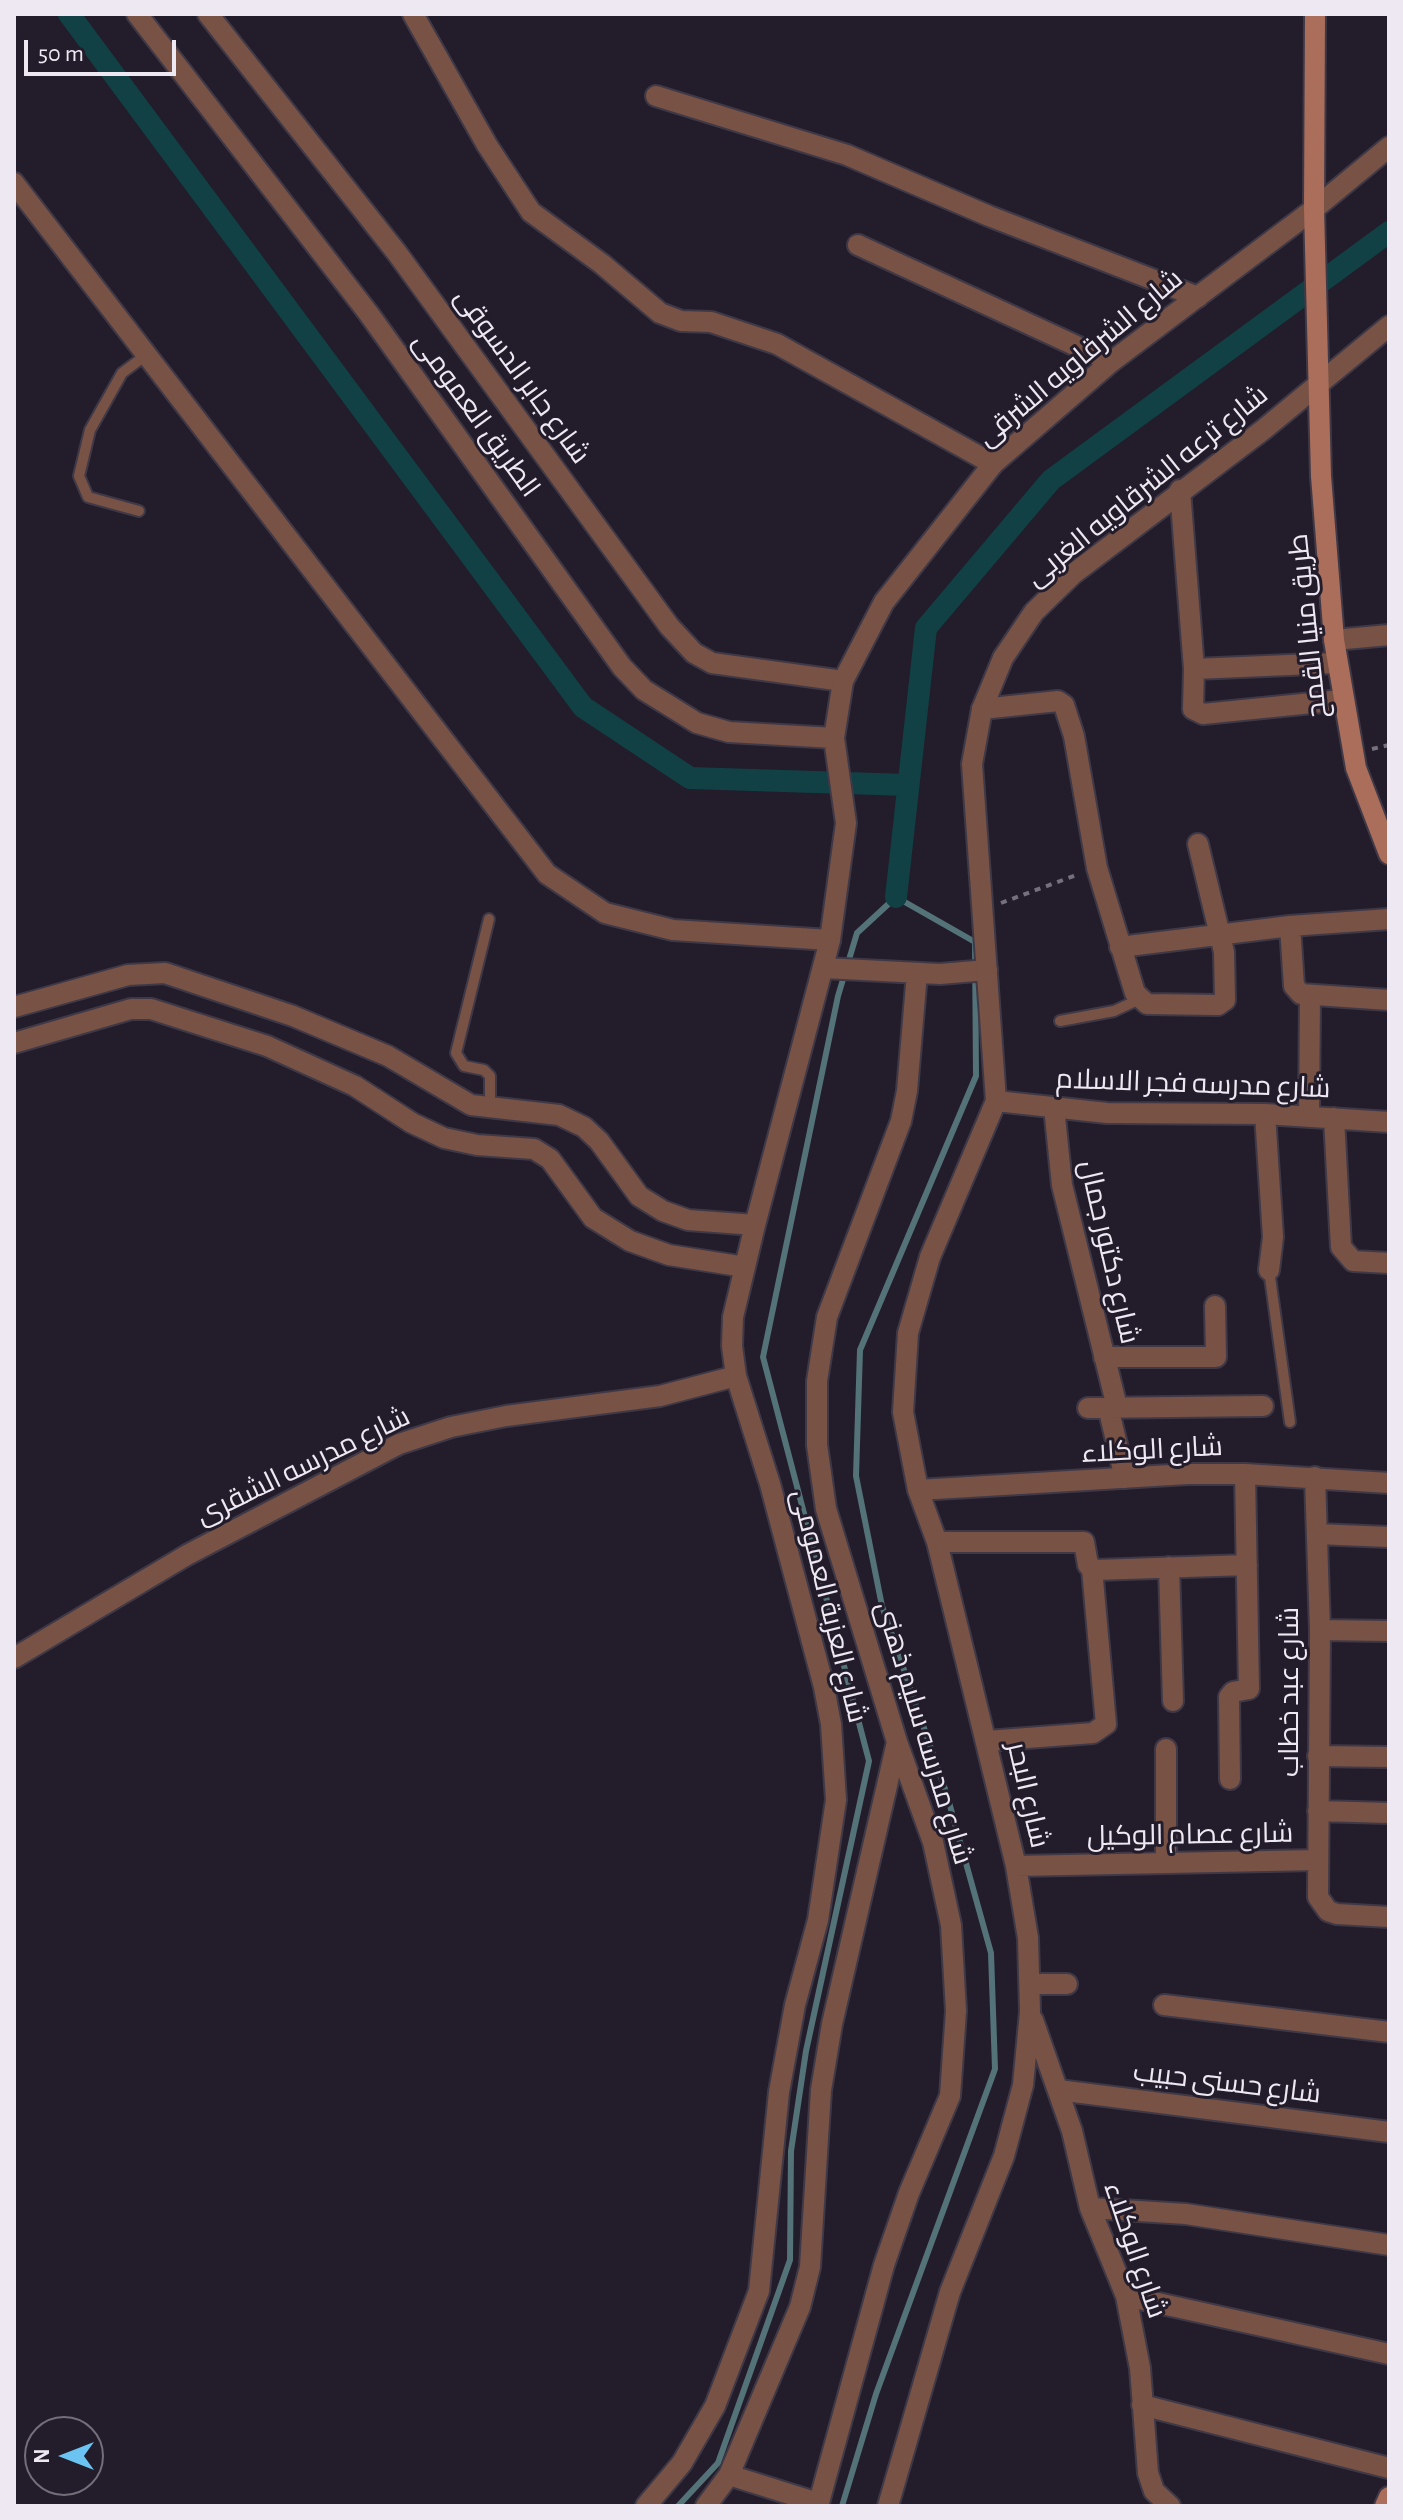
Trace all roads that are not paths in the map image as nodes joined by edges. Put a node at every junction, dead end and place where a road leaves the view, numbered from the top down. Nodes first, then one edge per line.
1 (137, 14) edge
2 (208, 14) edge
3 (413, 14) edge
4 (1315, 14) edge
5 (656, 96) dead end
6 (1389, 147) edge
7 (14, 183) edge
8 (1314, 209) junction
9 (858, 245) dead end
10 (1198, 297) junction
11 (1389, 326) edge
12 (146, 355) junction
13 (1111, 362) junction
14 (1319, 385) junction
15 (993, 464) junction
16 (1180, 490) junction
17 (139, 511) dead end
18 (1389, 635) edge
19 (1334, 640) junction
20 (1336, 663) junction
21 (1194, 669) junction
22 (843, 681) junction
23 (1342, 700) junction
24 (982, 709) junction
25 (834, 738) junction
26 (1198, 844) dead end
27 (1389, 854) edge
28 (489, 919) dead end
29 (1389, 919) edge
30 (1290, 926) junction
31 (1220, 935) junction
32 (830, 940) junction
33 (1120, 947) junction
34 (827, 967) junction
35 (987, 970) junction
36 (917, 973) junction
37 (1310, 996) junction
38 (1140, 999) junction
39 (1389, 1000) edge
40 (14, 1007) edge
41 (1060, 1021) dead end
42 (14, 1043) edge
43 (996, 1101) junction
44 (1054, 1107) junction
45 (490, 1109) junction
46 (1265, 1114) junction
47 (1309, 1117) junction
48 (1334, 1118) junction
49 (1389, 1122) edge
50 (755, 1225) junction
51 (1389, 1263) edge
52 (745, 1267) junction
53 (1269, 1270) joint
54 (1215, 1306) dead end
55 (1104, 1357) junction
56 (736, 1376) junction
57 (1263, 1406) dead end
58 (1104, 1407) junction
59 (1290, 1422) dead end
60 (1245, 1474) junction
61 (1315, 1477) junction
62 (1125, 1478) junction
63 (1389, 1483) edge
64 (918, 1490) junction
65 (1317, 1534) junction
66 (1389, 1537) edge
67 (937, 1542) junction
68 (1247, 1565) junction
69 (1169, 1567) junction
70 (1092, 1569) junction
71 (1320, 1630) junction
72 (1389, 1631) edge
73 (14, 1658) edge
74 (1173, 1701) dead end
75 (987, 1741) junction
76 (897, 1742) junction
77 (1166, 1749) dead end
78 (1318, 1756) junction
79 (1389, 1757) edge
80 (1230, 1779) dead end
81 (1318, 1811) junction
82 (1389, 1813) edge
83 (1318, 1860) junction
84 (1166, 1863) junction
85 (1016, 1866) junction
86 (1389, 1917) edge
87 (1030, 1984) junction
88 (1067, 1984) dead end
89 (1164, 2005) dead end
90 (1030, 2012) junction
91 (1389, 2032) edge
92 (1058, 2090) junction
93 (1389, 2132) edge
94 (1090, 2208) junction
95 (1389, 2245) edge
96 (1126, 2296) junction
97 (1389, 2354) edge
98 (1142, 2405) junction
99 (1389, 2468) edge
100 (729, 2475) junction
101 (1389, 2497) edge
102 (818, 2505) edge
103 (646, 2506) edge
104 (706, 2506) edge
105 (888, 2506) edge
106 (1170, 2506) edge
107 (1385, 2506) edge

1 - 25 street, الطريق العمومى
2 - 22 street, شارع جابر الدسوقى
3 - 15 street
4 - 8 main road
5 - 10 street
6 - 8 street, شارع الشرقاويه الشرقى
7 - 12 street
8 - 10 street, شارع الشرقاويه الشرقى
8 - 14 main road, طريق منيا القمح
9 - 13 street
10 - 13 street, شارع الشرقاويه الشرقى
11 - 14 street, شارع ترعه الشرقاويه الغربى
12 - 17 lane
12 - 32 street
13 - 15 street, شارع الشرقاويه الشرقى
14 - 16 street, شارع ترعه الشرقاويه الغربى
14 - 19 main road, طريق منيا القمح
15 - 22 street, شارع الشرقاويه الشرقى
16 - 21 street
16 - 24 street, شارع ترعه الشرقاويه الغربى
18 - 19 street
19 - 20 main road, طريق منيا القمح
20 - 21 street
20 - 23 main road, طريق منيا القمح
21 - 23 street
22 - 25 street, شارع الشرقاويه الشرقى
23 - 27 main road, طريق منيا القمح
24 - 33 street
24 - 35 street, شارع ترعه الشرقاويه الغربى
25 - 32 street, شارع الشرقاويه الشرقى
26 - 31 street
28 - 45 lane
29 - 30 street
30 - 31 street
30 - 37 street
31 - 33 street
31 - 38 street
32 - 34 street, شارع العزبة العمومى
33 - 38 street
34 - 36 street
34 - 50 street, شارع العزبة العمومى
35 - 36 street
35 - 43 street, شارع ترعه الشرقاويه الغربى
36 - 76 street, شارع مدرسه سليم ذهنى
37 - 39 street
37 - 47 street
38 - 41 lane
40 - 45 street
42 - 52 street
43 - 44 street, شارع مدرسه فجر الاسلام
43 - 64 street, شارع البحر
44 - 46 street, شارع مدرسه فجر الاسلام
44 - 55 street, شارع دكتور جمال
45 - 50 street
46 - 47 street, شارع مدرسه فجر الاسلام
46 - 53 street
47 - 48 street, شارع مدرسه فجر الاسلام
48 - 49 street, شارع مدرسه فجر الاسلام
48 - 51 street
50 - 52 street, شارع العزبة العمومى
52 - 56 street, شارع العزبة العمومى
53 - 59 lane
54 - 55 street
55 - 58 street, شارع دكتور جمال
56 - 73 street, شارع مدرسه الشقرى
56 - 103 street, شارع العزبة العمومى
57 - 58 street
58 - 62 street, شارع دكتور جمال
60 - 61 street, شارع الوكلاء
60 - 62 street, شارع الوكلاء
60 - 68 street
61 - 63 street, شارع الوكلاء
61 - 65 street, شارع عبد خطاب
62 - 64 street, شارع الوكلاء
64 - 67 street, شارع البحر
65 - 66 street
65 - 71 street, شارع عبد خطاب
67 - 70 street
67 - 75 street, شارع البحر
68 - 69 street
68 - 80 street
69 - 70 street
69 - 74 street
70 - 75 street
71 - 72 street
71 - 78 street, شارع عبد خطاب
75 - 85 street, شارع البحر
76 - 100 street
76 - 102 street, شارع مدرسه سليم ذهنى
77 - 84 street
78 - 79 street
78 - 81 street, شارع عبد خطاب
81 - 82 street
81 - 83 street, شارع عبد خطاب
83 - 84 street, شارع عصام الوكيل
83 - 86 street, شارع عبد خطاب
84 - 85 street, شارع عصام الوكيل
85 - 87 street, شارع البحر
87 - 88 street
87 - 90 street, شارع البحر
89 - 91 street
90 - 92 street, شارع الوكلاء
90 - 105 street, شارع البحر
92 - 93 street, شارع حسنى حبيب
92 - 94 street, شارع الوكلاء
94 - 95 street
94 - 96 street, شارع الوكلاء
96 - 97 street
96 - 98 street, شارع الوكلاء
98 - 99 street
98 - 106 street, شارع الوكلاء
100 - 102 street
100 - 104 street
101 - 107 main road

